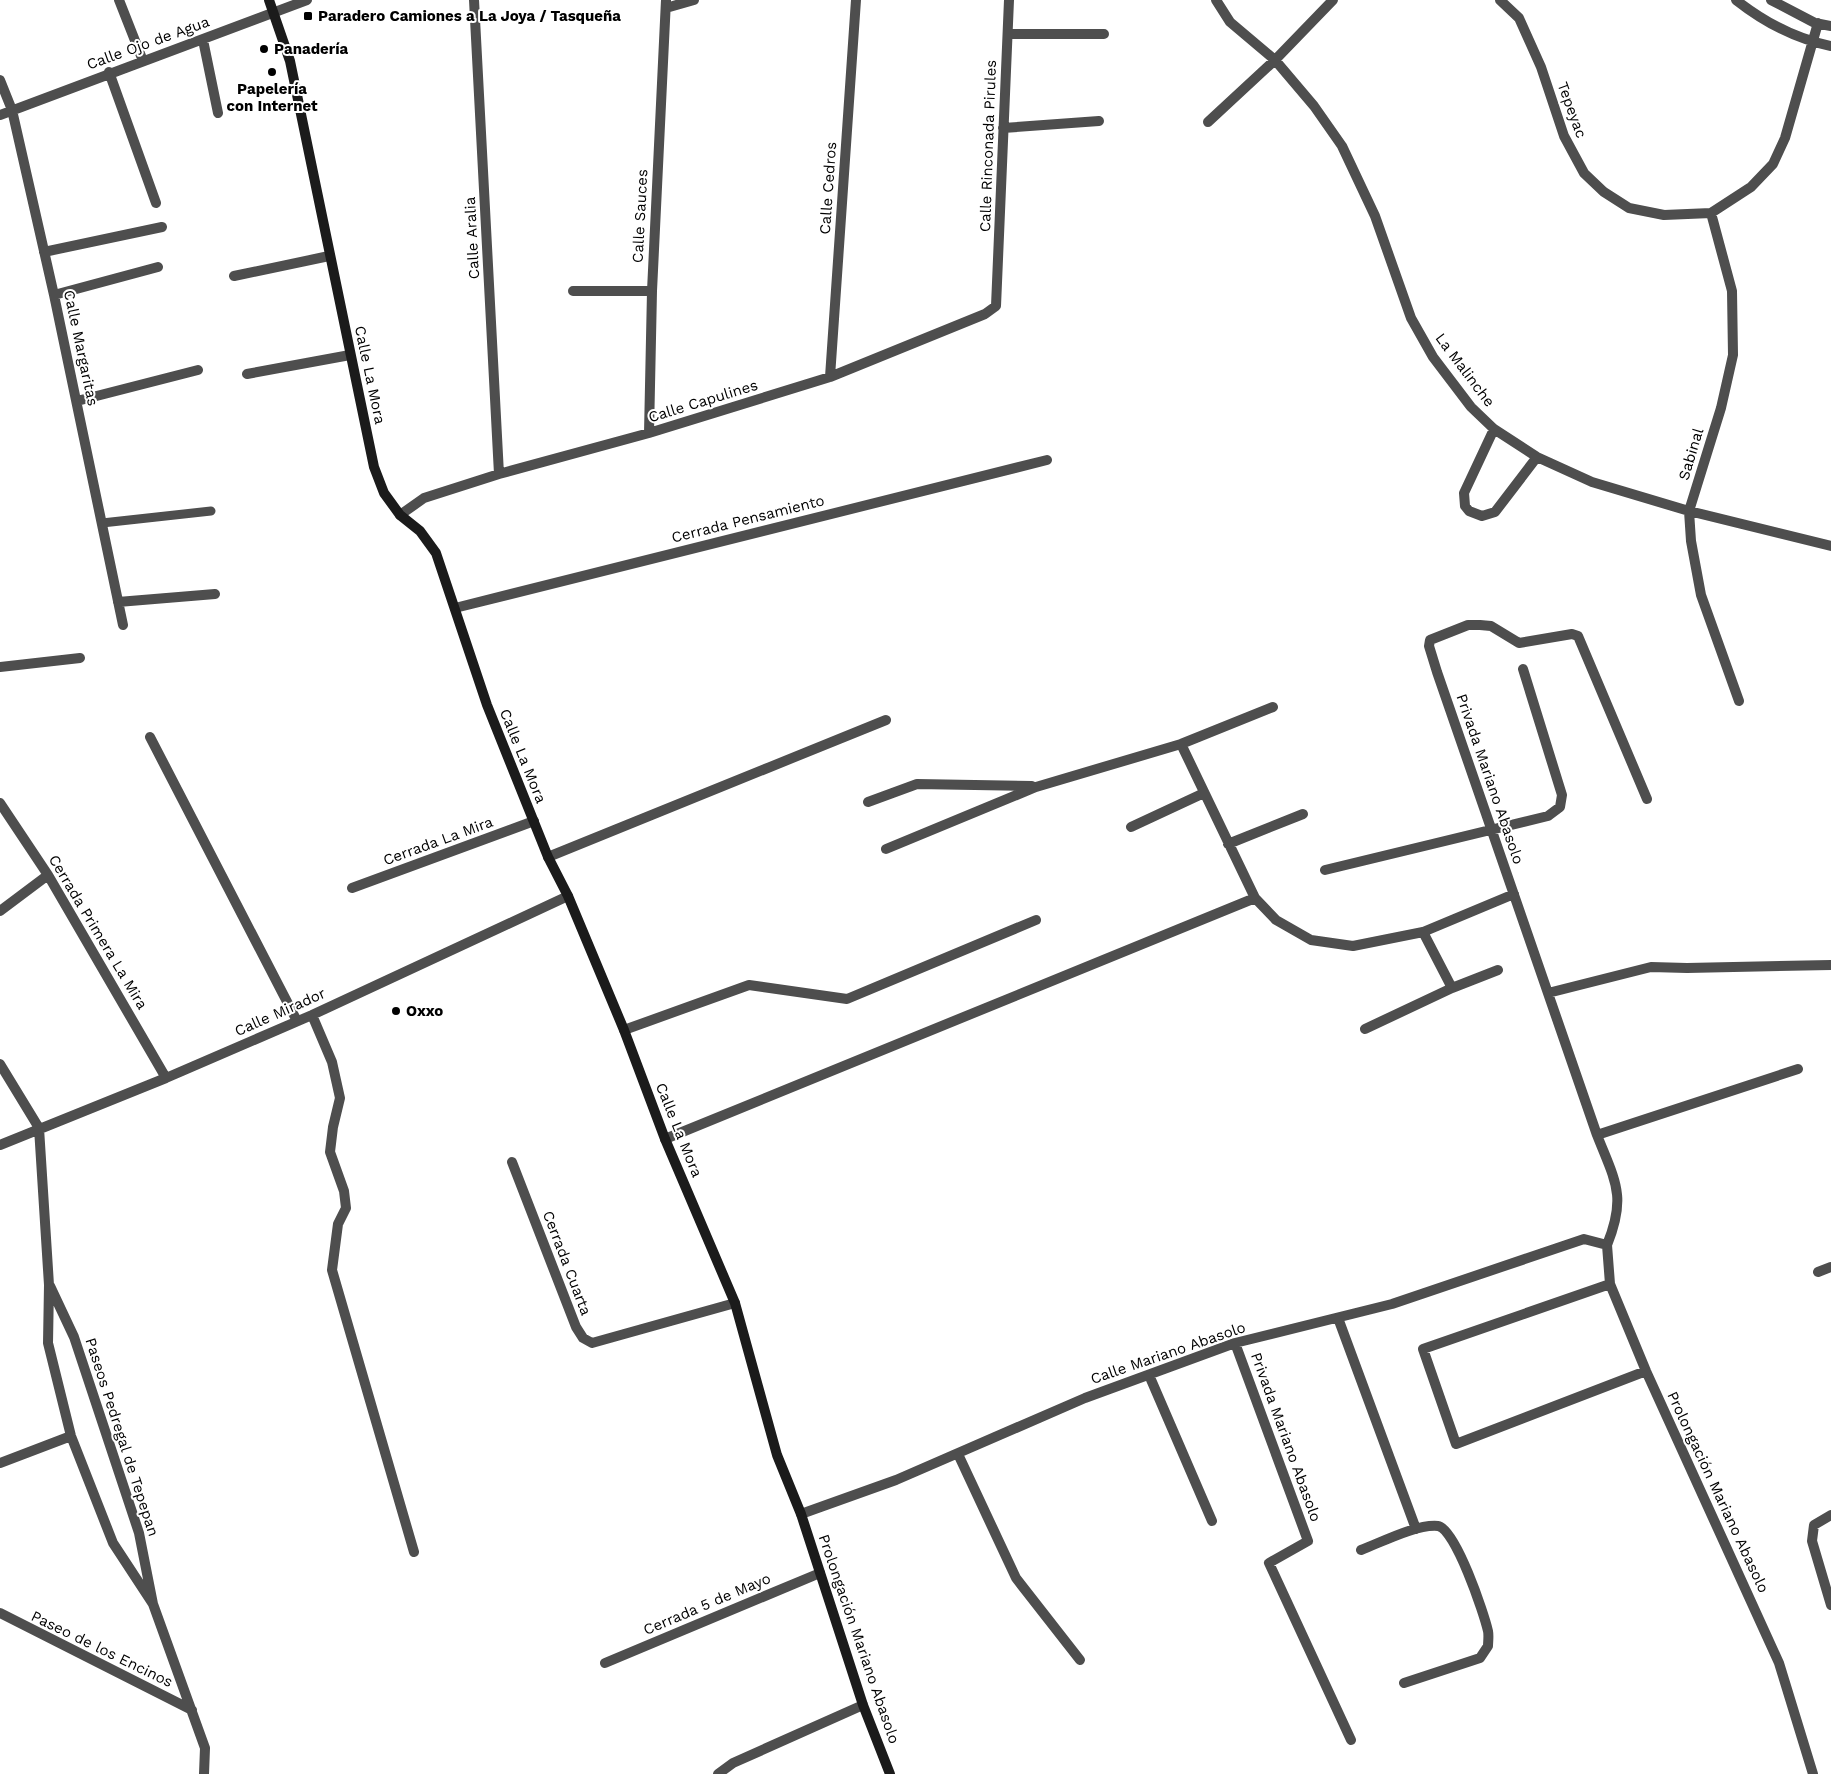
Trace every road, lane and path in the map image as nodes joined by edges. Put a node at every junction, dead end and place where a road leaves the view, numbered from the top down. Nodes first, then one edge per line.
1 (119, 0) edge
2 (269, 0) edge
3 (307, 0) edge
4 (474, 0) edge
5 (694, 0) edge
6 (856, 0) edge
7 (1009, 0) edge
8 (1216, 0) edge
9 (1333, 0) edge
10 (1500, 0) edge
11 (1736, 0) edge
12 (1771, 0) edge
13 (666, 4) edge
14 (274, 12) junction
15 (1818, 23) junction
16 (1831, 26) edge
17 (1008, 34) junction
18 (1104, 34) dead end
19 (203, 40) junction
20 (1814, 42) junction
21 (1831, 46) edge
22 (1275, 60) junction
23 (143, 61) junction
24 (110, 72) junction
25 (0, 80) edge
26 (12, 110) junction
27 (218, 113) dead end
28 (0, 115) edge
29 (1099, 121) dead end
30 (1208, 122) dead end
31 (1004, 128) junction
32 (156, 203) dead end
33 (1711, 213) junction
34 (162, 227) dead end
35 (44, 252) junction
36 (329, 256) junction
37 (158, 267) dead end
38 (234, 276) dead end
39 (573, 291) dead end
40 (652, 291) junction
41 (998, 292) joint
42 (54, 295) junction
43 (350, 355) junction
44 (198, 370) dead end
45 (247, 374) dead end
46 (830, 377) junction
47 (77, 401) junction
48 (1494, 429) junction
49 (649, 433) junction
50 (1537, 458) junction
51 (1047, 460) dead end
52 (499, 474) junction
53 (211, 511) dead end
54 (1689, 512) junction
55 (400, 515) junction
56 (102, 524) junction
57 (1831, 546) edge
58 (216, 594) dead end
59 (118, 602) junction
60 (456, 608) junction
61 (123, 625) dead end
62 (80, 658) dead end
63 (0, 667) edge
64 (1523, 669) dead end
65 (1739, 701) dead end
66 (1273, 707) dead end
67 (886, 720) dead end
68 (150, 737) dead end
69 (1181, 744) junction
70 (1036, 787) junction
71 (1204, 793) junction
72 (1647, 799) dead end
73 (868, 802) dead end
74 (0, 803) edge
75 (1303, 814) dead end
76 (534, 821) junction
77 (1131, 827) dead end
78 (1491, 830) junction
79 (1228, 844) junction
80 (886, 848) dead end
81 (548, 856) junction
82 (1325, 870) dead end
83 (48, 875) junction
84 (352, 888) dead end
85 (1514, 894) junction
86 (568, 896) junction
87 (1255, 898) junction
88 (0, 911) edge
89 (1036, 920) dead end
90 (1423, 932) junction
91 (1831, 966) edge
92 (1498, 970) dead end
93 (1452, 988) junction
94 (1548, 993) junction
95 (312, 1016) junction
96 (297, 1021) junction
97 (1365, 1029) dead end
98 (624, 1030) junction
99 (0, 1064) edge
100 (1798, 1069) dead end
101 (166, 1078) junction
102 (39, 1128) junction
103 (1597, 1135) junction
104 (665, 1139) junction
105 (0, 1145) edge
106 (512, 1162) dead end
107 (1607, 1245) junction
108 (1831, 1267) edge
109 (1818, 1272) dead end
110 (1610, 1284) junction
111 (49, 1285) junction
112 (734, 1303) junction
113 (1338, 1318) junction
114 (1235, 1343) junction
115 (1646, 1371) junction
116 (1149, 1375) junction
117 (71, 1436) junction
118 (958, 1454) junction
119 (0, 1463) edge
120 (801, 1514) junction
121 (1831, 1515) edge
122 (1212, 1521) dead end
123 (1416, 1529) junction
124 (1361, 1550) dead end
125 (414, 1552) dead end
126 (820, 1572) junction
127 (153, 1604) junction
128 (1831, 1605) edge
129 (0, 1613) edge
130 (1080, 1660) dead end
131 (606, 1663) dead end
132 (1404, 1683) dead end
133 (863, 1705) junction
134 (192, 1710) junction
135 (1351, 1740) dead end
136 (204, 1774) edge
137 (718, 1774) edge
138 (890, 1774) edge
139 (1813, 1774) edge

1 - 23 street
2 - 14 street, Calle La Mora
3 - 14 street, Calle Ojo de Agua
4 - 52 street, Calle Aralia
5 - 13 street
6 - 46 street, Calle Cedros
7 - 17 street, Calle Rinconada Pirules
8 - 22 street, La Malinche
9 - 22 street
10 - 33 street, Tepeyac
11 - 20 street
12 - 15 street
13 - 40 street, Calle Sauces
14 - 19 street, Calle Ojo de Agua
14 - 36 street, Calle La Mora
15 - 16 street
15 - 20 street
17 - 18 street
17 - 31 street, Calle Rinconada Pirules
19 - 23 street, Calle Ojo de Agua
19 - 27 street
20 - 21 street
20 - 33 street
22 - 30 street
22 - 48 street, La Malinche
23 - 24 street, Calle Ojo de Agua
24 - 26 street, Calle Ojo de Agua
24 - 32 street
25 - 26 street, Calle Margaritas
26 - 28 street, Calle Ojo de Agua
26 - 35 street, Calle Margaritas
29 - 31 street
31 - 41 street, Calle Rinconada Pirules
33 - 54 street, Sabinal
34 - 35 street
35 - 42 street, Calle Margaritas
36 - 38 street
36 - 43 street, Calle La Mora
37 - 42 street
39 - 40 street
40 - 49 street, Calle Sauces
41 - 46 street, Calle Capulines
42 - 47 street, Calle Margaritas
43 - 45 street
43 - 55 street, Calle La Mora
44 - 47 street
46 - 49 street, Calle Capulines
47 - 56 street, Calle Margaritas
48 - 50 street, La Malinche
48 - 50 street
49 - 52 street, Calle Capulines
50 - 54 street, La Malinche
51 - 60 street, Cerrada Pensamiento
52 - 55 street, Calle Capulines
53 - 56 lane
54 - 57 street, La Malinche
54 - 65 street, Sabinal
55 - 60 street, Calle La Mora
56 - 59 street, Calle Margaritas
58 - 59 street
59 - 61 street, Calle Margaritas
60 - 76 street, Calle La Mora
62 - 63 street
64 - 78 street
66 - 69 street
67 - 81 street
68 - 96 street
69 - 70 street
69 - 71 street
70 - 73 street
70 - 80 street
71 - 77 street
71 - 79 street
72 - 78 street, Privada Mariano Abasolo
74 - 83 street, Cerrada Primera La Mira
75 - 79 street
76 - 81 street, Calle La Mora
76 - 84 street, Cerrada La Mira
78 - 82 street
78 - 85 street, Privada Mariano Abasolo
79 - 87 street
81 - 86 street, Calle La Mora
83 - 88 street
83 - 101 street, Cerrada Primera La Mira
85 - 90 street
85 - 94 street, Privada Mariano Abasolo
86 - 95 street, Calle Mirador
86 - 98 street, Calle La Mora
87 - 90 street
87 - 104 street
89 - 98 street
90 - 93 street
91 - 94 street
92 - 93 street
93 - 97 street
94 - 103 street, Privada Mariano Abasolo
95 - 96 street, Calle Mirador
95 - 125 street
96 - 101 street, Calle Mirador
98 - 104 street, Calle La Mora
99 - 102 street
100 - 103 street
101 - 102 street, Calle Mirador
102 - 105 street, Calle Mirador
102 - 111 street, Paseos Pedregal de Tepepan
103 - 107 street, Privada Mariano Abasolo
104 - 112 street, Calle La Mora
106 - 112 street, Cerrada Cuarta
107 - 110 street, Prolongación Mariano Abasolo
107 - 113 street, Calle Mariano Abasolo
108 - 109 street
110 - 115 street, Prolongación Mariano Abasolo
110 - 115 street
111 - 117 street, Paseos Pedregal de Tepepan
111 - 127 street, Paseos Pedregal de Tepepan
112 - 120 street, Calle La Mora
113 - 114 street, Calle Mariano Abasolo
113 - 123 street
114 - 116 street, Calle Mariano Abasolo
114 - 135 street, Privada Mariano Abasolo
115 - 139 street, Prolongación Mariano Abasolo
116 - 118 street, Calle Mariano Abasolo
116 - 122 street
117 - 119 street
117 - 127 street, Paseos Pedregal de Tepepan
118 - 120 street, Calle Mariano Abasolo
118 - 130 street
120 - 126 street, Prolongación Mariano Abasolo
121 - 128 street
123 - 124 street
123 - 132 street
126 - 131 street, Cerrada 5 de Mayo
126 - 133 street, Prolongación Mariano Abasolo
127 - 134 street, Paseos Pedregal de Tepepan
129 - 134 street, Paseo de los Encinos
133 - 137 street
133 - 138 street, Prolongación Mariano Abasolo
134 - 136 street, Paseos Pedregal de Tepepan

